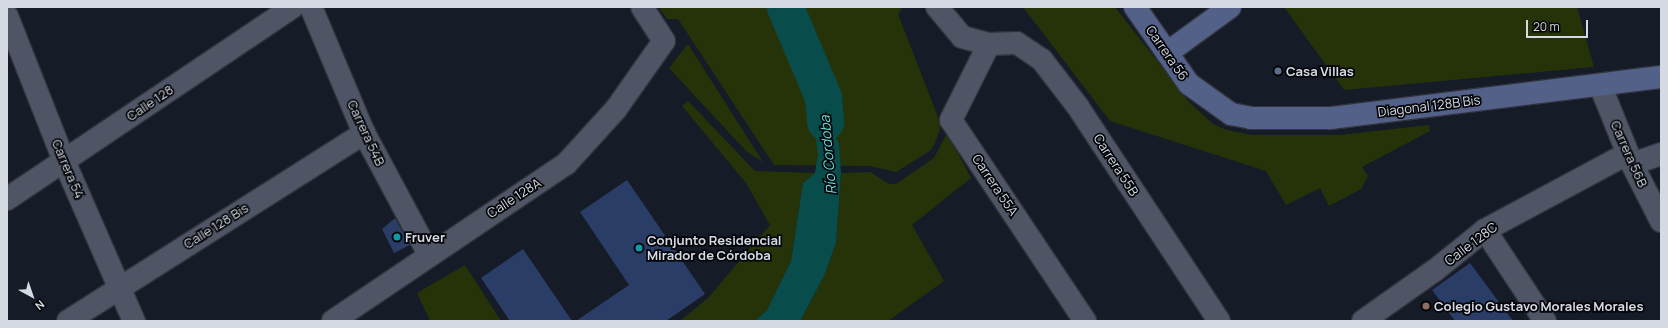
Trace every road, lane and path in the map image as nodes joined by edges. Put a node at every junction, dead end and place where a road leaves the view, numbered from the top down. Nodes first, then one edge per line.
1 (12, 7) edge
2 (293, 7) edge
3 (311, 7) edge
4 (642, 7) edge
5 (937, 7) edge
6 (1135, 7) edge
7 (1230, 7) edge
8 (7, 10) edge
9 (7, 16) edge
10 (989, 44) junction
11 (1167, 53) junction
12 (1661, 77) edge
13 (1600, 85) junction
14 (1203, 96) joint
15 (364, 133) junction
16 (1661, 154) edge
17 (1629, 159) junction
18 (64, 161) junction
19 (7, 199) edge
20 (1661, 221) edge
21 (1485, 230) junction
22 (429, 254) junction
23 (119, 286) junction
24 (68, 321) edge
25 (134, 321) edge
26 (333, 321) edge
27 (1085, 321) edge
28 (1219, 321) edge
29 (1363, 321) edge
30 (1545, 321) edge

1 - 8 street
2 - 18 street, Calle 128
3 - 15 street, Carrera 54B
4 - 22 street, Calle 128A
5 - 10 street, Carrera 55B
6 - 11 street, Carrera 56
7 - 11 street
9 - 18 street, Carrera 54
10 - 27 street, Carrera 55A
10 - 28 street, Carrera 55B
11 - 14 street, Carrera 56
12 - 13 street, Diagonal 128B Bis
13 - 14 street, Diagonal 128B Bis
13 - 17 street, Carrera 56B
15 - 22 street, Carrera 54B
15 - 23 street, Calle 128 Bis
16 - 17 street, Calle 128C
17 - 20 street, Carrera 56B
17 - 21 street, Calle 128C
18 - 19 street, Calle 128
18 - 23 street, Carrera 54
21 - 29 street, Calle 128C
21 - 30 street
22 - 26 street, Calle 128A
23 - 24 street, Calle 128 Bis
23 - 25 street, Carrera 54

